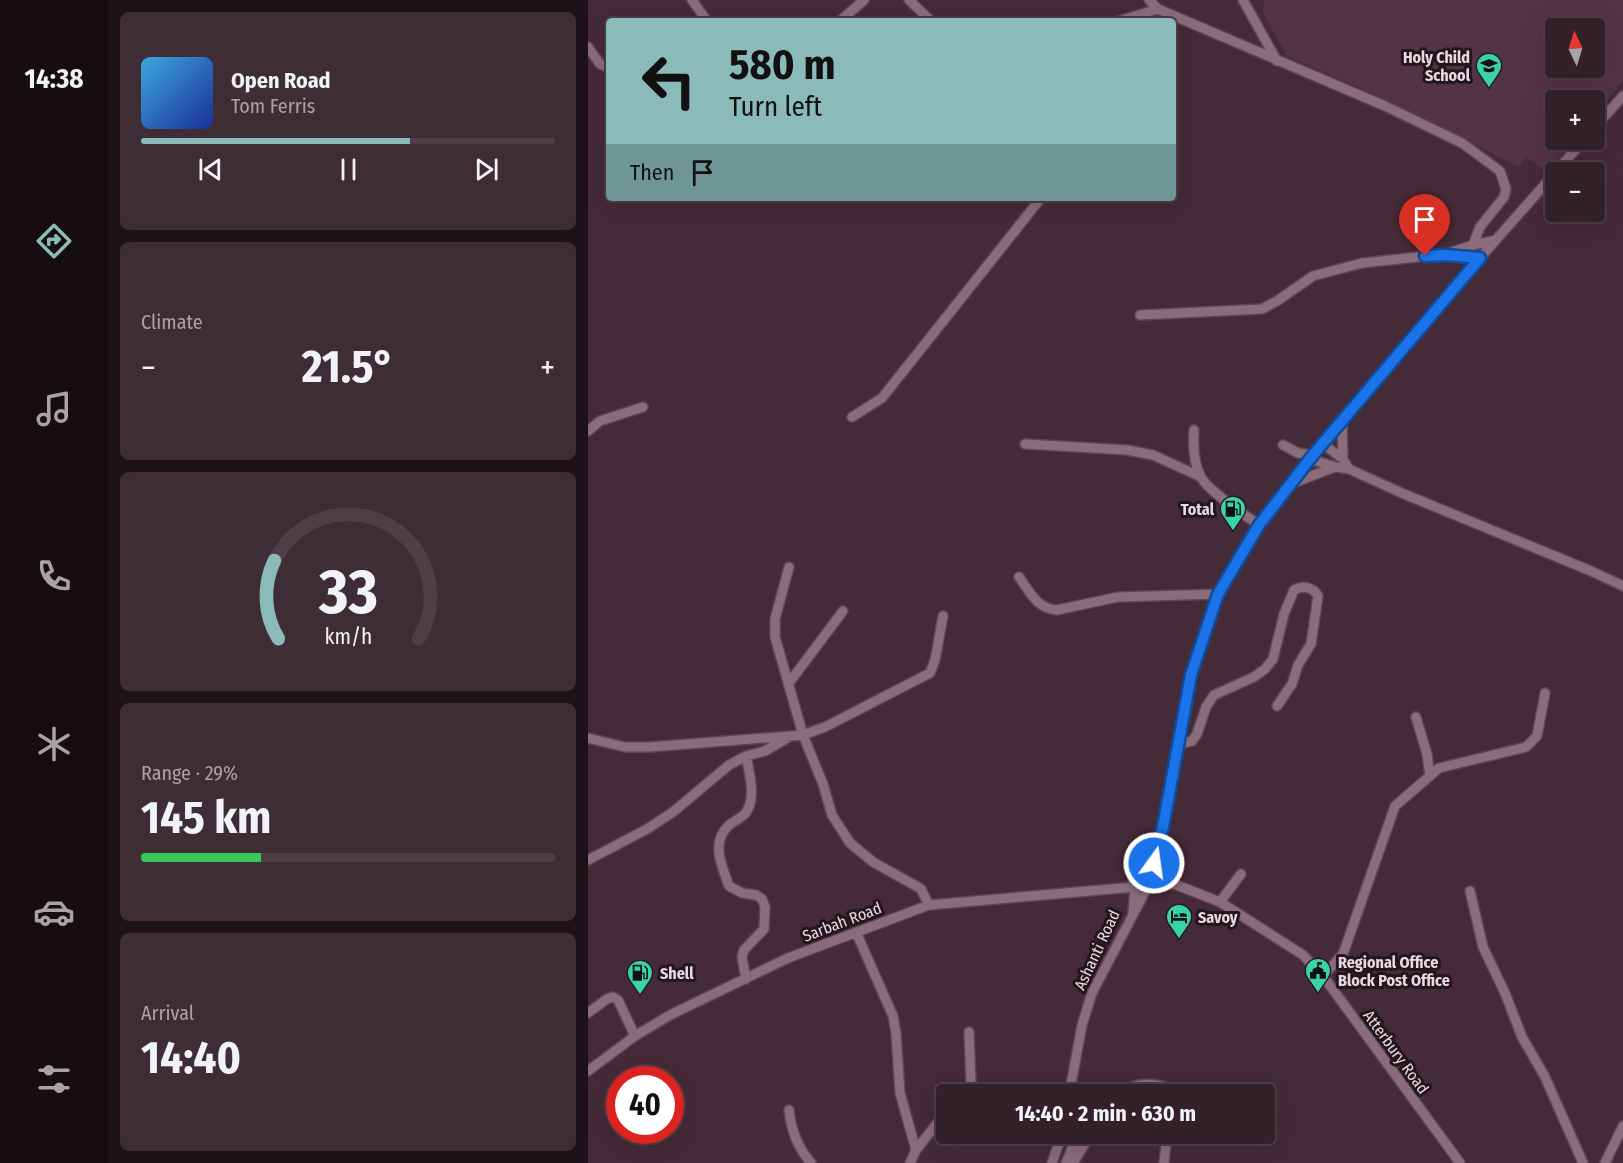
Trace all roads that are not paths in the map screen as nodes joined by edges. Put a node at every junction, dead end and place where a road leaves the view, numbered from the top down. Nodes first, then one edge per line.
1 (692, 0) edge
2 (864, 0) edge
3 (909, 0) edge
4 (1149, 0) edge
5 (1243, 0) edge
6 (1158, 9) junction
7 (705, 18) edge
8 (843, 18) edge
9 (928, 18) edge
10 (1129, 18) edge
11 (588, 47) edge
12 (1277, 61) junction
13 (606, 67) edge
14 (1623, 96) edge
15 (1605, 116) edge
16 (1575, 150) edge
17 (1039, 201) edge
18 (1496, 240) junction
19 (1473, 245) junction
20 (1446, 255) junction
21 (1480, 258) junction
22 (1140, 315) dead end
23 (643, 407) dead end
24 (852, 417) dead end
25 (1342, 422) junction
26 (1194, 430) dead end
27 (588, 431) edge
28 (1025, 444) dead end
29 (1323, 444) junction
30 (1283, 445) dead end
31 (1311, 457) junction
32 (1343, 459) junction
33 (1336, 467) junction
34 (1349, 469) junction
35 (1201, 477) junction
36 (1293, 483) junction
37 (1259, 525) junction
38 (789, 567) dead end
39 (1019, 577) dead end
40 (1623, 586) edge
41 (1218, 594) junction
42 (843, 611) dead end
43 (943, 616) dead end
44 (789, 683) junction
45 (1545, 693) dead end
46 (1277, 706) dead end
47 (1416, 717) dead end
48 (803, 735) junction
49 (791, 736) junction
50 (588, 738) edge
51 (1179, 744) junction
52 (746, 756) junction
53 (1430, 776) junction
54 (588, 860) edge
55 (1241, 874) dead end
56 (1142, 882) junction
57 (1470, 891) dead end
58 (1220, 902) junction
59 (929, 905) junction
60 (856, 932) junction
61 (1323, 976) junction
62 (746, 978) junction
63 (588, 1013) edge
64 (969, 1032) dead end
65 (634, 1036) junction
66 (588, 1071) edge
67 (970, 1084) edge
68 (1071, 1084) edge
69 (789, 1110) dead end
70 (936, 1125) edge
71 (1623, 1126) edge
72 (1059, 1144) edge
73 (1074, 1144) edge
74 (1085, 1144) edge
75 (1166, 1144) edge
76 (916, 1150) junction
77 (811, 1163) edge
78 (910, 1163) edge
79 (1052, 1163) edge
80 (1066, 1163) edge
81 (1073, 1163) edge
82 (1164, 1163) edge
83 (1460, 1163) edge
84 (1583, 1163) edge
85 (1605, 1163) edge

1 - 7 street
2 - 8 street
3 - 9 street
4 - 6 street
5 - 12 street
6 - 10 street
6 - 12 street
11 - 13 street
12 - 19 street
14 - 15 street
16 - 18 street, Ashanti Road
17 - 24 street
18 - 19 street
18 - 21 street, Ashanti Road
19 - 20 street
20 - 21 street
20 - 22 street
21 - 25 street, Ashanti Road
23 - 27 street
25 - 29 street, Ashanti Road
25 - 32 street
26 - 35 street
28 - 35 street
29 - 31 street, Ashanti Road
29 - 32 street
30 - 31 street
31 - 33 street
31 - 36 street, Ashanti Road
32 - 34 street
33 - 34 street
33 - 36 street
34 - 40 street
35 - 37 street
36 - 37 street, Ashanti Road
37 - 41 street, Ashanti Road
38 - 44 street
39 - 41 street
41 - 51 street, Ashanti Road
42 - 44 street
43 - 48 street
44 - 48 street
45 - 53 street
46 - 51 street
47 - 53 street
48 - 49 street
48 - 59 street
49 - 50 street
49 - 52 street
51 - 56 street, Ashanti Road
52 - 54 street
52 - 62 street
53 - 61 street
55 - 58 street
56 - 58 street, Atterbury Road
56 - 59 street, Sarbah Road
56 - 68 street, Ashanti Road
57 - 84 street
58 - 61 street, Atterbury Road
59 - 60 street, Sarbah Road
60 - 62 street, Sarbah Road
60 - 76 street
61 - 83 street, Atterbury Road
62 - 65 street, Sarbah Road
63 - 65 street
64 - 67 street
65 - 66 street, Sarbah Road
69 - 77 street
70 - 76 street
71 - 85 street
72 - 79 street
73 - 80 street
74 - 81 street
75 - 82 street
76 - 78 street

